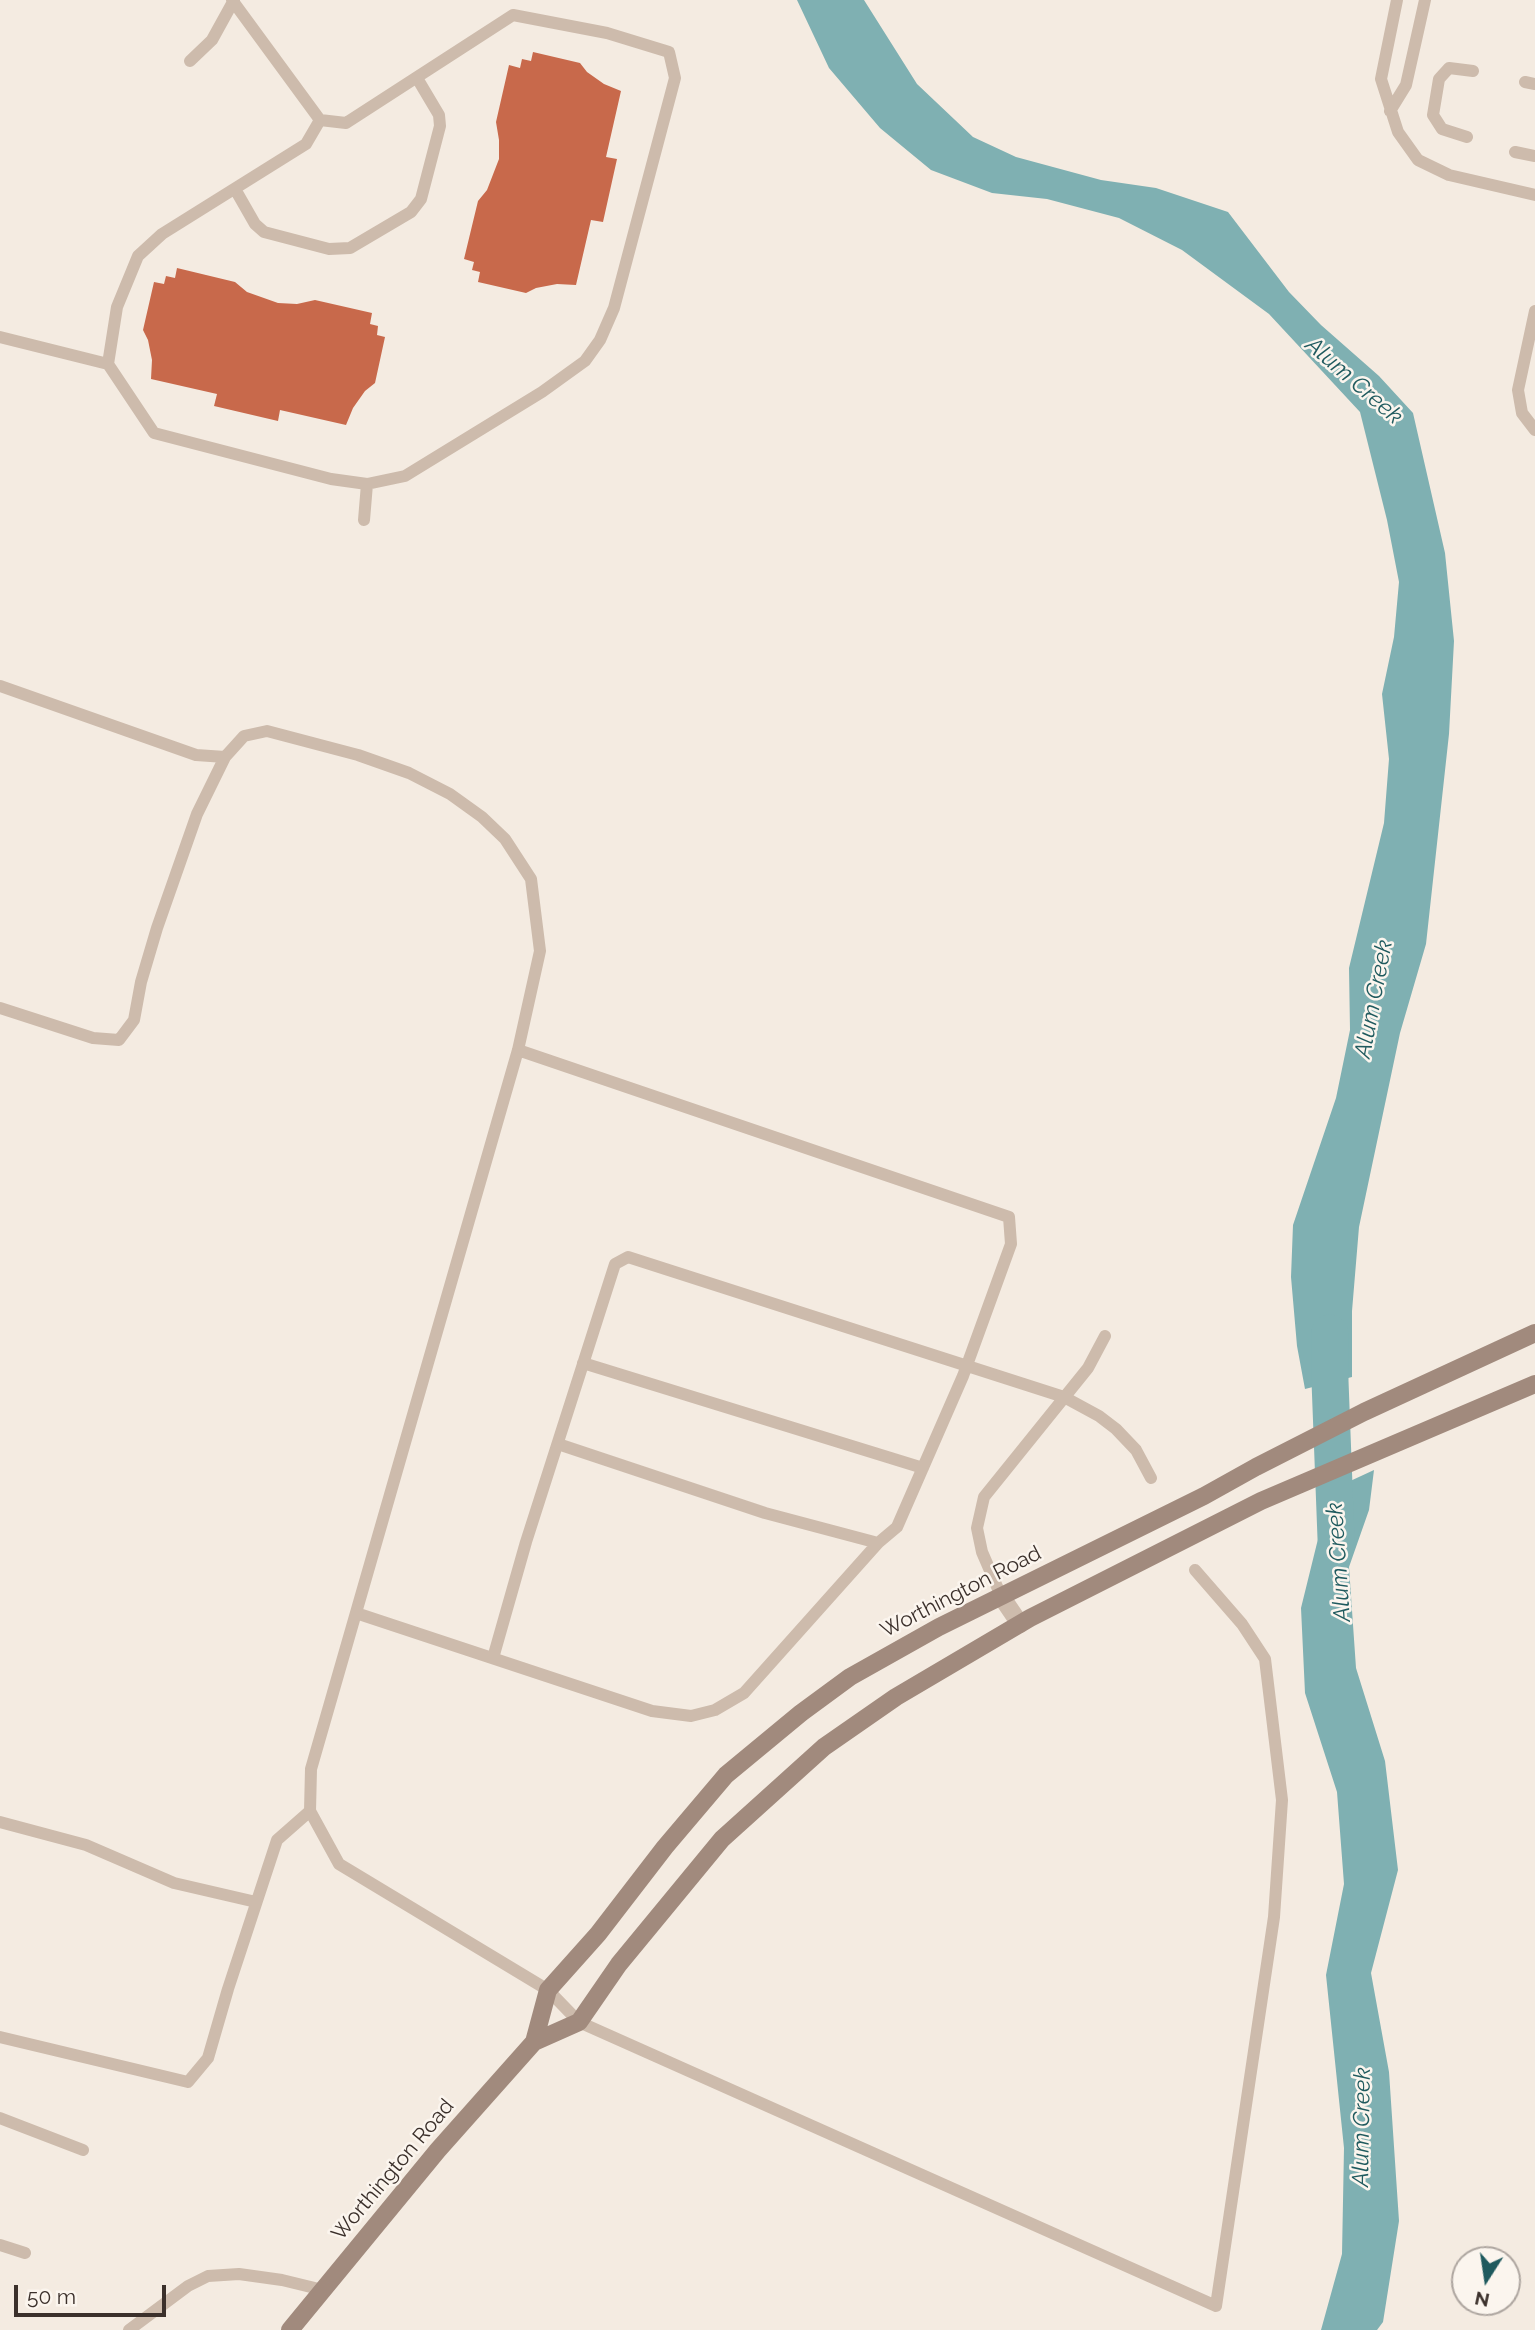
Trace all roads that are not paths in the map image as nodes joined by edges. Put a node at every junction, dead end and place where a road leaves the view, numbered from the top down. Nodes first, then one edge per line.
1 (234, 0) edge
2 (1397, 0) edge
3 (1425, 0) edge
4 (190, 61) dead end
5 (1473, 71) dead end
6 (417, 78) junction
7 (1390, 111) junction
8 (320, 120) junction
9 (1467, 137) dead end
10 (1515, 152) dead end
11 (1535, 156) edge
12 (234, 189) junction
13 (1535, 195) edge
14 (1535, 311) edge
15 (0, 337) edge
16 (108, 364) junction
17 (1535, 430) edge
18 (367, 484) junction
19 (364, 520) dead end
20 (0, 686) edge
21 (225, 757) junction
22 (0, 1008) edge
23 (518, 1050) junction
24 (1535, 1333) edge
25 (1105, 1336) dead end
26 (583, 1363) junction
27 (967, 1366) junction
28 (1535, 1384) edge
29 (1063, 1397) junction
30 (558, 1444) junction
31 (923, 1468) junction
32 (1151, 1478) dead end
33 (878, 1543) junction
34 (1195, 1570) dead end
35 (1001, 1597) junction
36 (356, 1613) junction
37 (1020, 1624) junction
38 (493, 1658) junction
39 (310, 1811) junction
40 (0, 1822) edge
41 (256, 1902) junction
42 (548, 1990) junction
43 (579, 2022) junction
44 (0, 2038) edge
45 (534, 2042) junction
46 (0, 2118) edge
47 (83, 2150) dead end
48 (0, 2245) edge
49 (24, 2253) dead end
50 (323, 2291) junction
51 (129, 2330) edge
52 (290, 2330) edge

1 - 4 lane
1 - 8 lane
2 - 7 lane
3 - 7 lane
5 - 9 lane
6 - 8 lane
6 - 12 lane
6 - 18 lane
7 - 13 lane
8 - 12 lane
10 - 11 lane
12 - 16 lane
14 - 17 lane
15 - 16 lane
16 - 18 lane
18 - 19 lane
20 - 21 lane
21 - 22 lane
21 - 23 lane
23 - 27 lane
23 - 36 lane
24 - 35 main road, Worthington Road
25 - 29 lane
26 - 27 lane
26 - 30 lane
26 - 31 lane
27 - 29 lane
27 - 31 lane
28 - 37 main road
29 - 32 lane
29 - 35 lane
30 - 33 lane
30 - 38 lane
31 - 33 lane
33 - 38 lane
34 - 43 lane
35 - 37 street
35 - 42 main road, Worthington Road
36 - 38 lane
36 - 39 lane
37 - 43 main road
39 - 41 lane
39 - 42 lane
40 - 41 lane
41 - 44 lane
42 - 43 lane
42 - 45 main road, Worthington Road
43 - 45 main road, Worthington Road
45 - 50 main road, Worthington Road
46 - 47 lane
48 - 49 lane
50 - 51 lane
50 - 52 main road, Worthington Road

